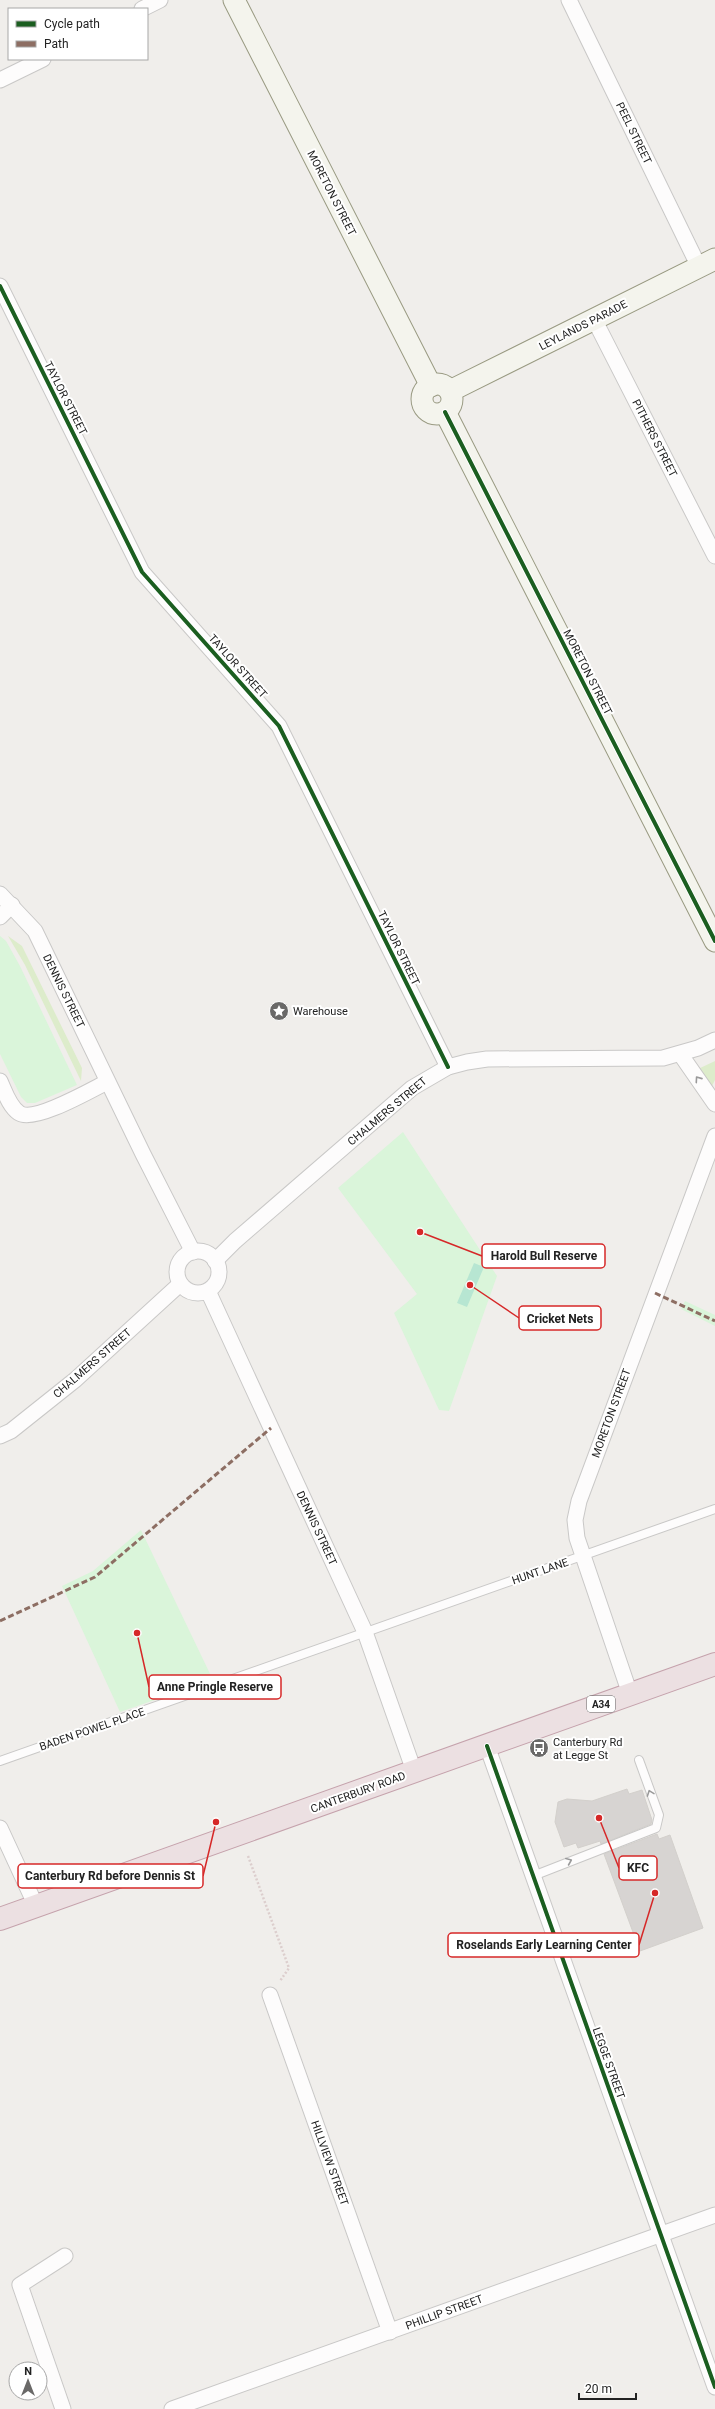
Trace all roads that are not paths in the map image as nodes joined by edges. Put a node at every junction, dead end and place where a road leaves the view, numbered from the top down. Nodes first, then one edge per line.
1 (160, 0) edge
2 (234, 0) edge
3 (569, 0) edge
4 (144, 8) edge
5 (41, 60) edge
6 (0, 80) edge
7 (707, 263) edge
8 (0, 286) edge
9 (594, 319) junction
10 (440, 388) junction
11 (715, 556) edge
12 (0, 894) edge
13 (12, 906) junction
14 (0, 917) edge
15 (715, 941) edge
16 (715, 1040) edge
17 (680, 1055) junction
18 (448, 1068) junction
19 (0, 1081) edge
20 (108, 1082) junction
21 (715, 1104) edge
22 (715, 1136) edge
23 (193, 1252) junction
24 (215, 1261) junction
25 (180, 1284) junction
26 (208, 1291) junction
27 (0, 1436) edge
28 (715, 1509) edge
29 (583, 1556) junction
30 (365, 1632) junction
31 (715, 1664) edge
32 (630, 1694) junction
33 (487, 1746) junction
34 (639, 1760) dead end
35 (0, 1761) edge
36 (414, 1772) junction
37 (0, 1828) edge
38 (533, 1876) junction
39 (36, 1906) junction
40 (0, 1919) edge
41 (270, 1995) road end
42 (715, 2215) edge
43 (661, 2235) junction
44 (65, 2256) dead end
45 (390, 2332) junction
46 (715, 2387) edge
47 (63, 2409) edge
48 (172, 2409) edge

1 - 4 street
2 - 10 main road, MORETON STREET
3 - 7 street, PEEL STREET
5 - 6 street
7 - 9 main road, LEYLANDS PARADE
8 - 18 street, TAYLOR STREET
9 - 10 main road, LEYLANDS PARADE
9 - 11 street, PITHERS STREET
10 - 15 main road, MORETON STREET
12 - 13 street, DENNIS STREET
13 - 14 street
13 - 20 street, DENNIS STREET
16 - 17 street, CHALMERS STREET
17 - 18 street, CHALMERS STREET
21 -> 17 street
18 - 24 street, CHALMERS STREET
19 - 20 street
20 - 23 street, DENNIS STREET
22 - 29 street, MORETON STREET
23 - 24 street
23 - 25 street
24 - 26 street
25 - 26 street
25 - 27 street, CHALMERS STREET
26 - 30 street, DENNIS STREET
28 - 29 lane, HUNT LANE
29 - 30 lane, HUNT LANE
29 - 32 street, MORETON STREET
30 - 35 lane, BADEN POWEL PLACE
30 - 36 street, DENNIS STREET
31 - 32 highway, CANTERBURY ROAD / A34
32 - 33 highway, CANTERBURY ROAD / A34
33 - 36 highway, CANTERBURY ROAD / A34
33 - 38 street, LEGGE STREET
38 -> 34 lane
36 - 39 highway, CANTERBURY ROAD / A34
37 - 39 street
38 - 43 street, LEGGE STREET
39 - 40 highway, CANTERBURY ROAD / A34
41 - 45 street, HILLVIEW STREET
42 - 43 street, PHILLIP STREET
43 - 45 street, PHILLIP STREET
43 - 46 street, LEGGE STREET
44 - 47 street
45 - 48 street, PHILLIP STREET

